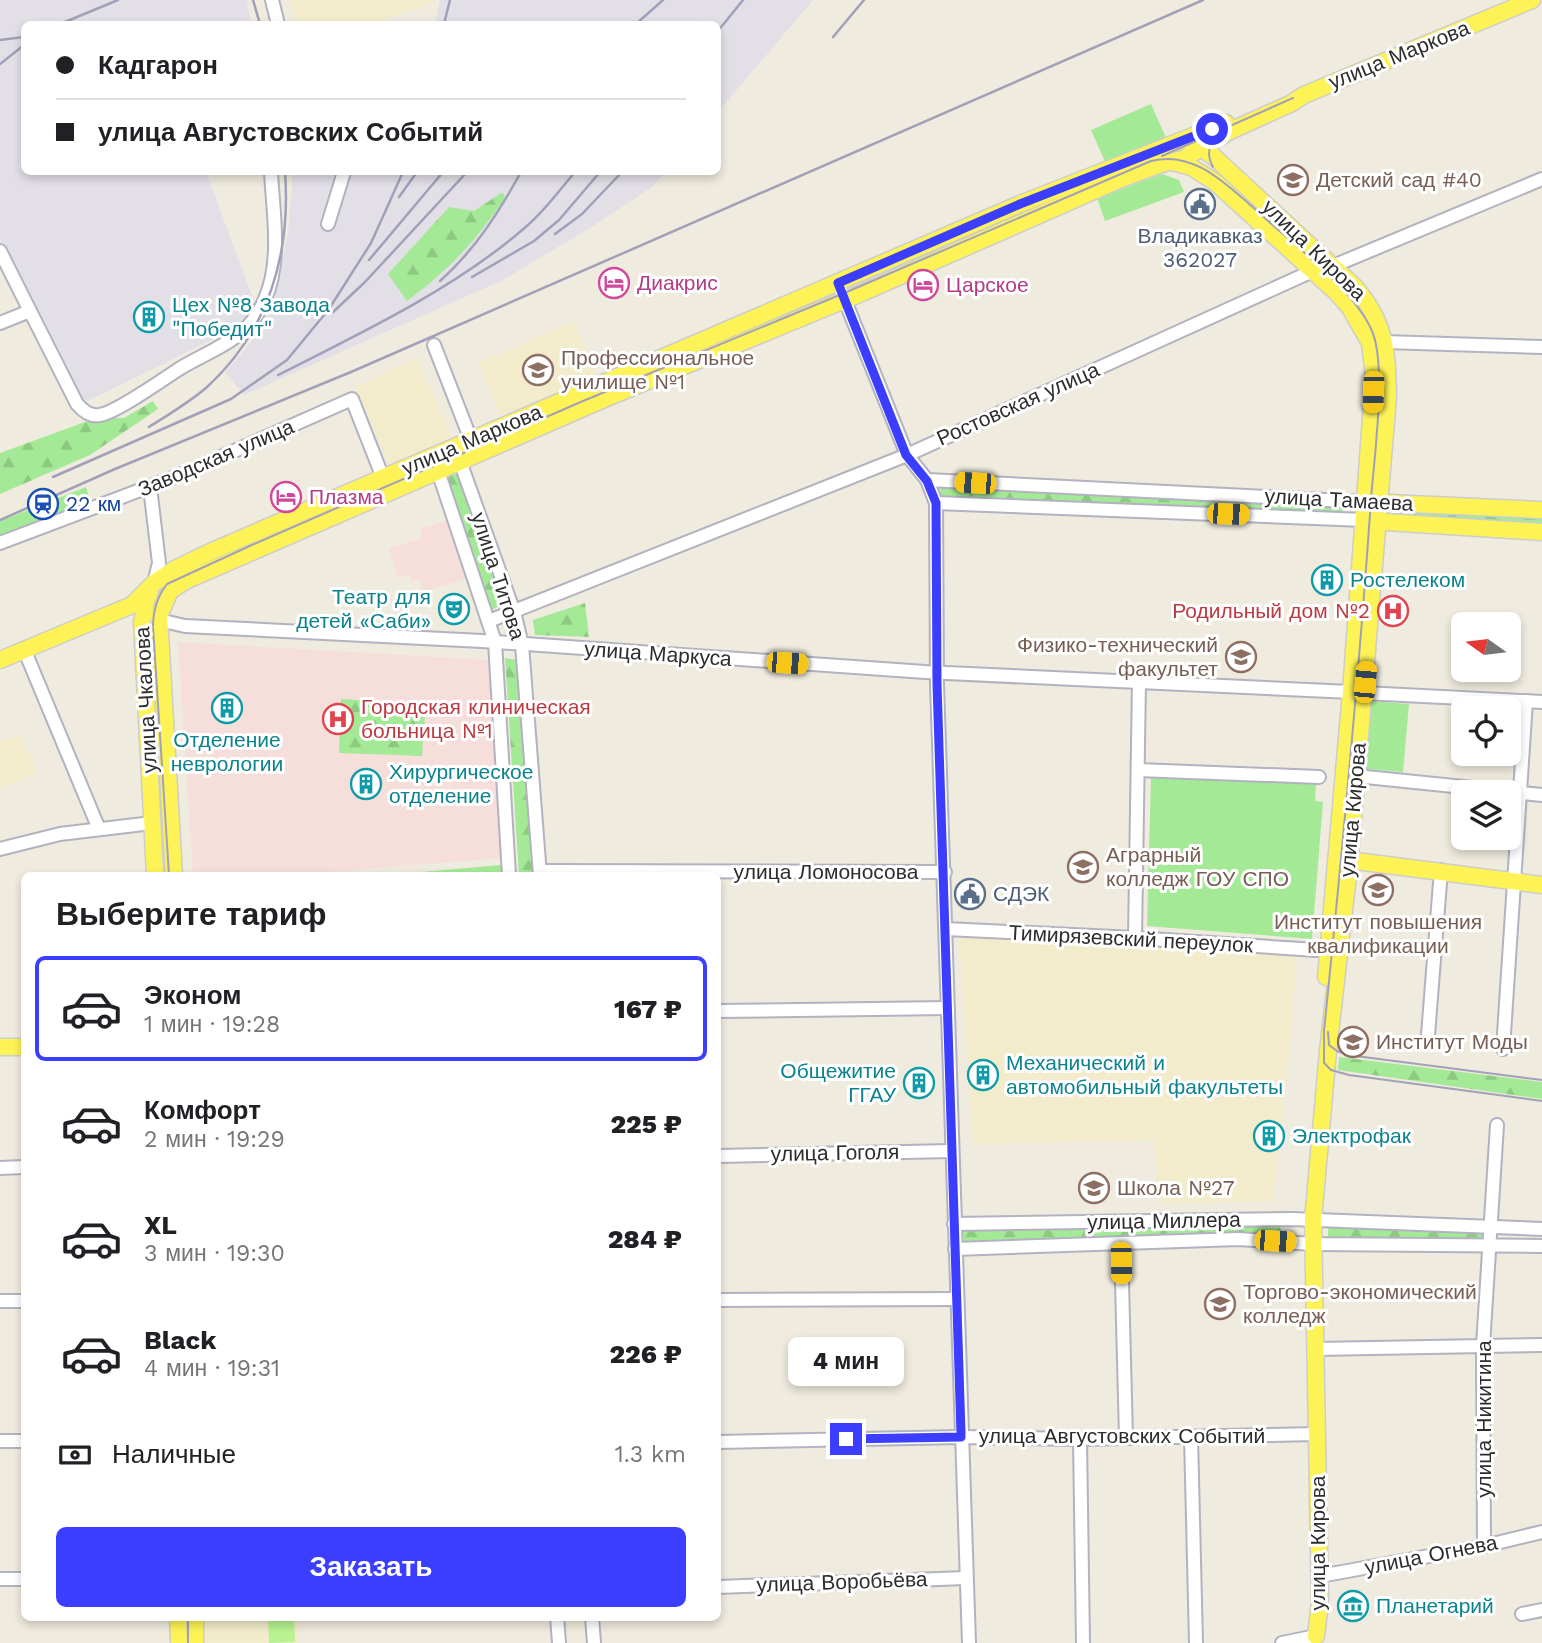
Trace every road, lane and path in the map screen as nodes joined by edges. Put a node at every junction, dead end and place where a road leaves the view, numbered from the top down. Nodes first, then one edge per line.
1 (272, 0) edge
2 (1532, 0) edge
3 (277, 21) edge
4 (1304, 95) junction
5 (1230, 131) junction
6 (1184, 140) junction
7 (1202, 148) junction
8 (1173, 162) junction
9 (1224, 166) junction
10 (271, 175) edge
11 (343, 175) edge
12 (1542, 179) edge
13 (328, 225) dead end
14 (0, 251) edge
15 (1333, 266) junction
16 (1313, 272) junction
17 (838, 283) junction
18 (845, 300) junction
19 (30, 311) junction
20 (0, 323) edge
21 (1385, 342) junction
22 (434, 345) dead end
23 (1542, 347) edge
24 (471, 440) junction
25 (457, 454) junction
26 (906, 455) junction
27 (435, 463) junction
28 (383, 478) junction
29 (927, 481) junction
30 (150, 487) junction
31 (1372, 502) junction
32 (936, 503) junction
33 (1542, 510) edge
34 (1371, 521) junction
35 (1542, 532) edge
36 (0, 543) edge
37 (155, 583) junction
38 (514, 612) junction
39 (111, 613) junction
40 (142, 617) junction
41 (159, 620) junction
42 (489, 621) junction
43 (495, 642) junction
44 (522, 645) junction
45 (24, 649) junction
46 (0, 660) edge
47 (937, 672) junction
48 (1139, 681) junction
49 (1357, 693) junction
50 (1526, 701) junction
51 (1542, 702) edge
52 (1138, 771) junction
53 (1356, 776) junction
54 (1319, 777) dead end
55 (1521, 780) edge
56 (1451, 786) edge
57 (1521, 793) edge
58 (1542, 795) edge
59 (152, 823) junction
60 (99, 829) junction
61 (0, 849) edge
62 (1516, 850) edge
63 (1343, 859) junction
64 (1441, 870) junction
65 (155, 872) edge
66 (174, 872) edge
67 (509, 872) edge
68 (540, 872) edge
69 (944, 872) junction
70 (721, 873) edge
71 (1514, 880) junction
72 (1542, 885) edge
73 (946, 929) junction
74 (1135, 937) junction
75 (1316, 950) dead end
76 (948, 1008) junction
77 (721, 1011) edge
78 (1428, 1035) dead end
79 (21, 1047) edge
80 (0, 1048) edge
81 (1503, 1049) dead end
82 (1497, 1125) dead end
83 (952, 1151) junction
84 (721, 1156) edge
85 (21, 1167) edge
86 (0, 1168) edge
87 (1308, 1220) junction
88 (954, 1224) junction
89 (1489, 1227) junction
90 (1542, 1229) edge
91 (1121, 1243) junction
92 (1309, 1243) junction
93 (1488, 1245) junction
94 (1542, 1246) edge
95 (955, 1249) junction
96 (956, 1299) junction
97 (721, 1300) edge
98 (0, 1301) edge
99 (21, 1301) edge
100 (1542, 1345) edge
101 (1483, 1346) junction
102 (1316, 1349) junction
103 (1312, 1435) junction
104 (1191, 1436) junction
105 (961, 1437) junction
106 (1126, 1438) junction
107 (1080, 1439) junction
108 (0, 1441) edge
109 (21, 1441) edge
110 (721, 1442) edge
111 (1542, 1532) edge
112 (1485, 1546) junction
113 (1320, 1576) junction
114 (966, 1578) junction
115 (0, 1579) edge
116 (21, 1579) edge
117 (721, 1587) edge
118 (1542, 1610) edge
119 (1522, 1614) dead end
120 (178, 1621) edge
121 (195, 1621) edge
122 (557, 1621) edge
123 (592, 1621) edge
124 (1316, 1640) edge
125 (178, 1643) edge
126 (195, 1643) edge
127 (559, 1643) edge
128 (594, 1643) edge
129 (969, 1643) edge
130 (1083, 1643) edge
131 (1196, 1643) edge
132 (1282, 1643) edge

1 - 3 street
2 - 4 main road, улица Маркова
4 - 5 main road, улица Маркова
4 - 6 main road, улица Маркова
5 - 7 main road, улица Маркова
5 - 9 main road
6 - 7 main road, улица Кирова
6 - 17 main road, улица Маркова
7 - 8 main road, улица Маркова
7 - 9 main road, улица Кирова
8 - 16 main road, улица Кирова
8 - 18 main road, улица Маркова
9 - 15 main road, улица Кирова
10 - 19 street
11 - 13 street
12 - 15 street, Ростовская улица
14 - 19 street
15 - 16 street, Ростовская улица
15 - 21 main road, улица Кирова
16 - 26 street, Ростовская улица
16 - 31 main road, улица Кирова
17 - 18 street
17 - 24 main road, улица Маркова
18 - 25 main road, улица Маркова
18 - 26 street
19 - 20 street
21 - 23 street
21 - 31 main road, улица Кирова
22 - 24 street
24 - 25 main road, улица Маркова
25 - 27 main road, улица Маркова
25 - 38 street, улица Титова
26 - 29 street
26 - 38 street, Ростовская улица
27 - 28 main road, улица Маркова
27 - 41 main road, улица Маркова
27 - 42 street, улица Титова
28 - 30 street, Заводская улица
28 - 37 main road, улица Маркова
29 - 31 street, улица Тамаева
29 - 32 street
30 - 36 street, Заводская улица
30 - 37 street, улица Чкалова
31 - 33 main road, улица Тамаева
31 - 34 main road, улица Кирова
32 - 34 street, улица Тамаева
32 - 47 street
34 - 35 main road, улица Тамаева
34 - 49 main road, улица Кирова
37 - 39 main road, улица Маркова
37 - 40 main road, улица Чкалова
38 - 42 street, Ростовская улица
38 - 44 street, улица Титова
39 - 40 main road, улица Маркуса
39 - 45 main road, улица Маркова
40 - 41 main road, улица Маркуса
40 - 59 main road, улица Чкалова
41 - 43 street, улица Маркуса
41 - 66 main road, улица Чкалова
42 - 43 street, улица Титова
43 - 44 street, улица Маркуса
43 - 67 street, улица Титова
44 - 47 street, улица Маркуса
44 - 68 street, улица Титова
45 - 46 main road, улица Маркова
45 - 60 street
47 - 48 street, улица Маркуса
47 - 69 street
48 - 49 street, улица Маркуса
48 - 52 street
49 - 50 street, улица Маркуса
49 - 53 main road, улица Кирова
49 - 63 main road, улица Кирова
50 - 51 street, улица Маркуса
50 - 55 street
52 - 54 street
52 - 74 street
53 - 56 street
53 - 63 main road, улица Кирова
57 - 58 street
59 - 60 street
59 - 65 main road, улица Чкалова
60 - 61 street
62 - 71 street
63 - 64 main road
63 - 87 main road, улица Кирова
64 - 71 main road
64 - 78 street
69 - 70 street, улица Ломоносова
69 - 73 street
71 - 72 main road
71 - 81 street
73 - 74 street, Тимирязевский переулок
73 - 76 street
74 - 75 street, Тимирязевский переулок
76 - 77 street
76 - 83 street
79 - 80 main road
82 - 89 street, улица Никитина
83 - 84 street, улица Гоголя
83 - 88 street
85 - 86 street
87 - 88 street, улица Миллера
87 - 89 street, улица Миллера
87 - 92 main road, улица Кирова
88 - 95 street
89 - 90 street, улица Миллера
89 - 93 street, улица Никитина
91 - 92 street, улица Миллера
91 - 95 street, улица Миллера
91 - 106 street
92 - 93 street, улица Миллера
92 - 102 main road, улица Кирова
92 - 103 main road, улица Кирова
93 - 94 street, улица Миллера
93 - 101 street, улица Никитина
95 - 96 street
96 - 97 street
96 - 105 street
98 - 99 street
100 - 101 street
101 - 102 street
101 - 112 street, улица Никитина
102 - 103 main road, улица Кирова
103 - 104 street, улица Августовских Событий
103 - 113 main road, улица Кирова
103 - 124 main road, улица Кирова
104 - 106 street, улица Августовских Событий
104 - 131 street
105 - 107 street, улица Августовских Событий
105 - 110 street, улица Августовских Событий
105 - 114 street
106 - 107 street, улица Августовских Событий
107 - 130 street
108 - 109 street
111 - 112 street, улица Огнева
112 - 113 street, улица Огнева
113 - 124 main road, улица Кирова
114 - 117 street, улица Воробьёва
114 - 129 street
115 - 116 street
118 - 119 street
120 - 125 main road
121 - 126 main road
122 - 127 street
123 - 128 street
124 - 132 street

